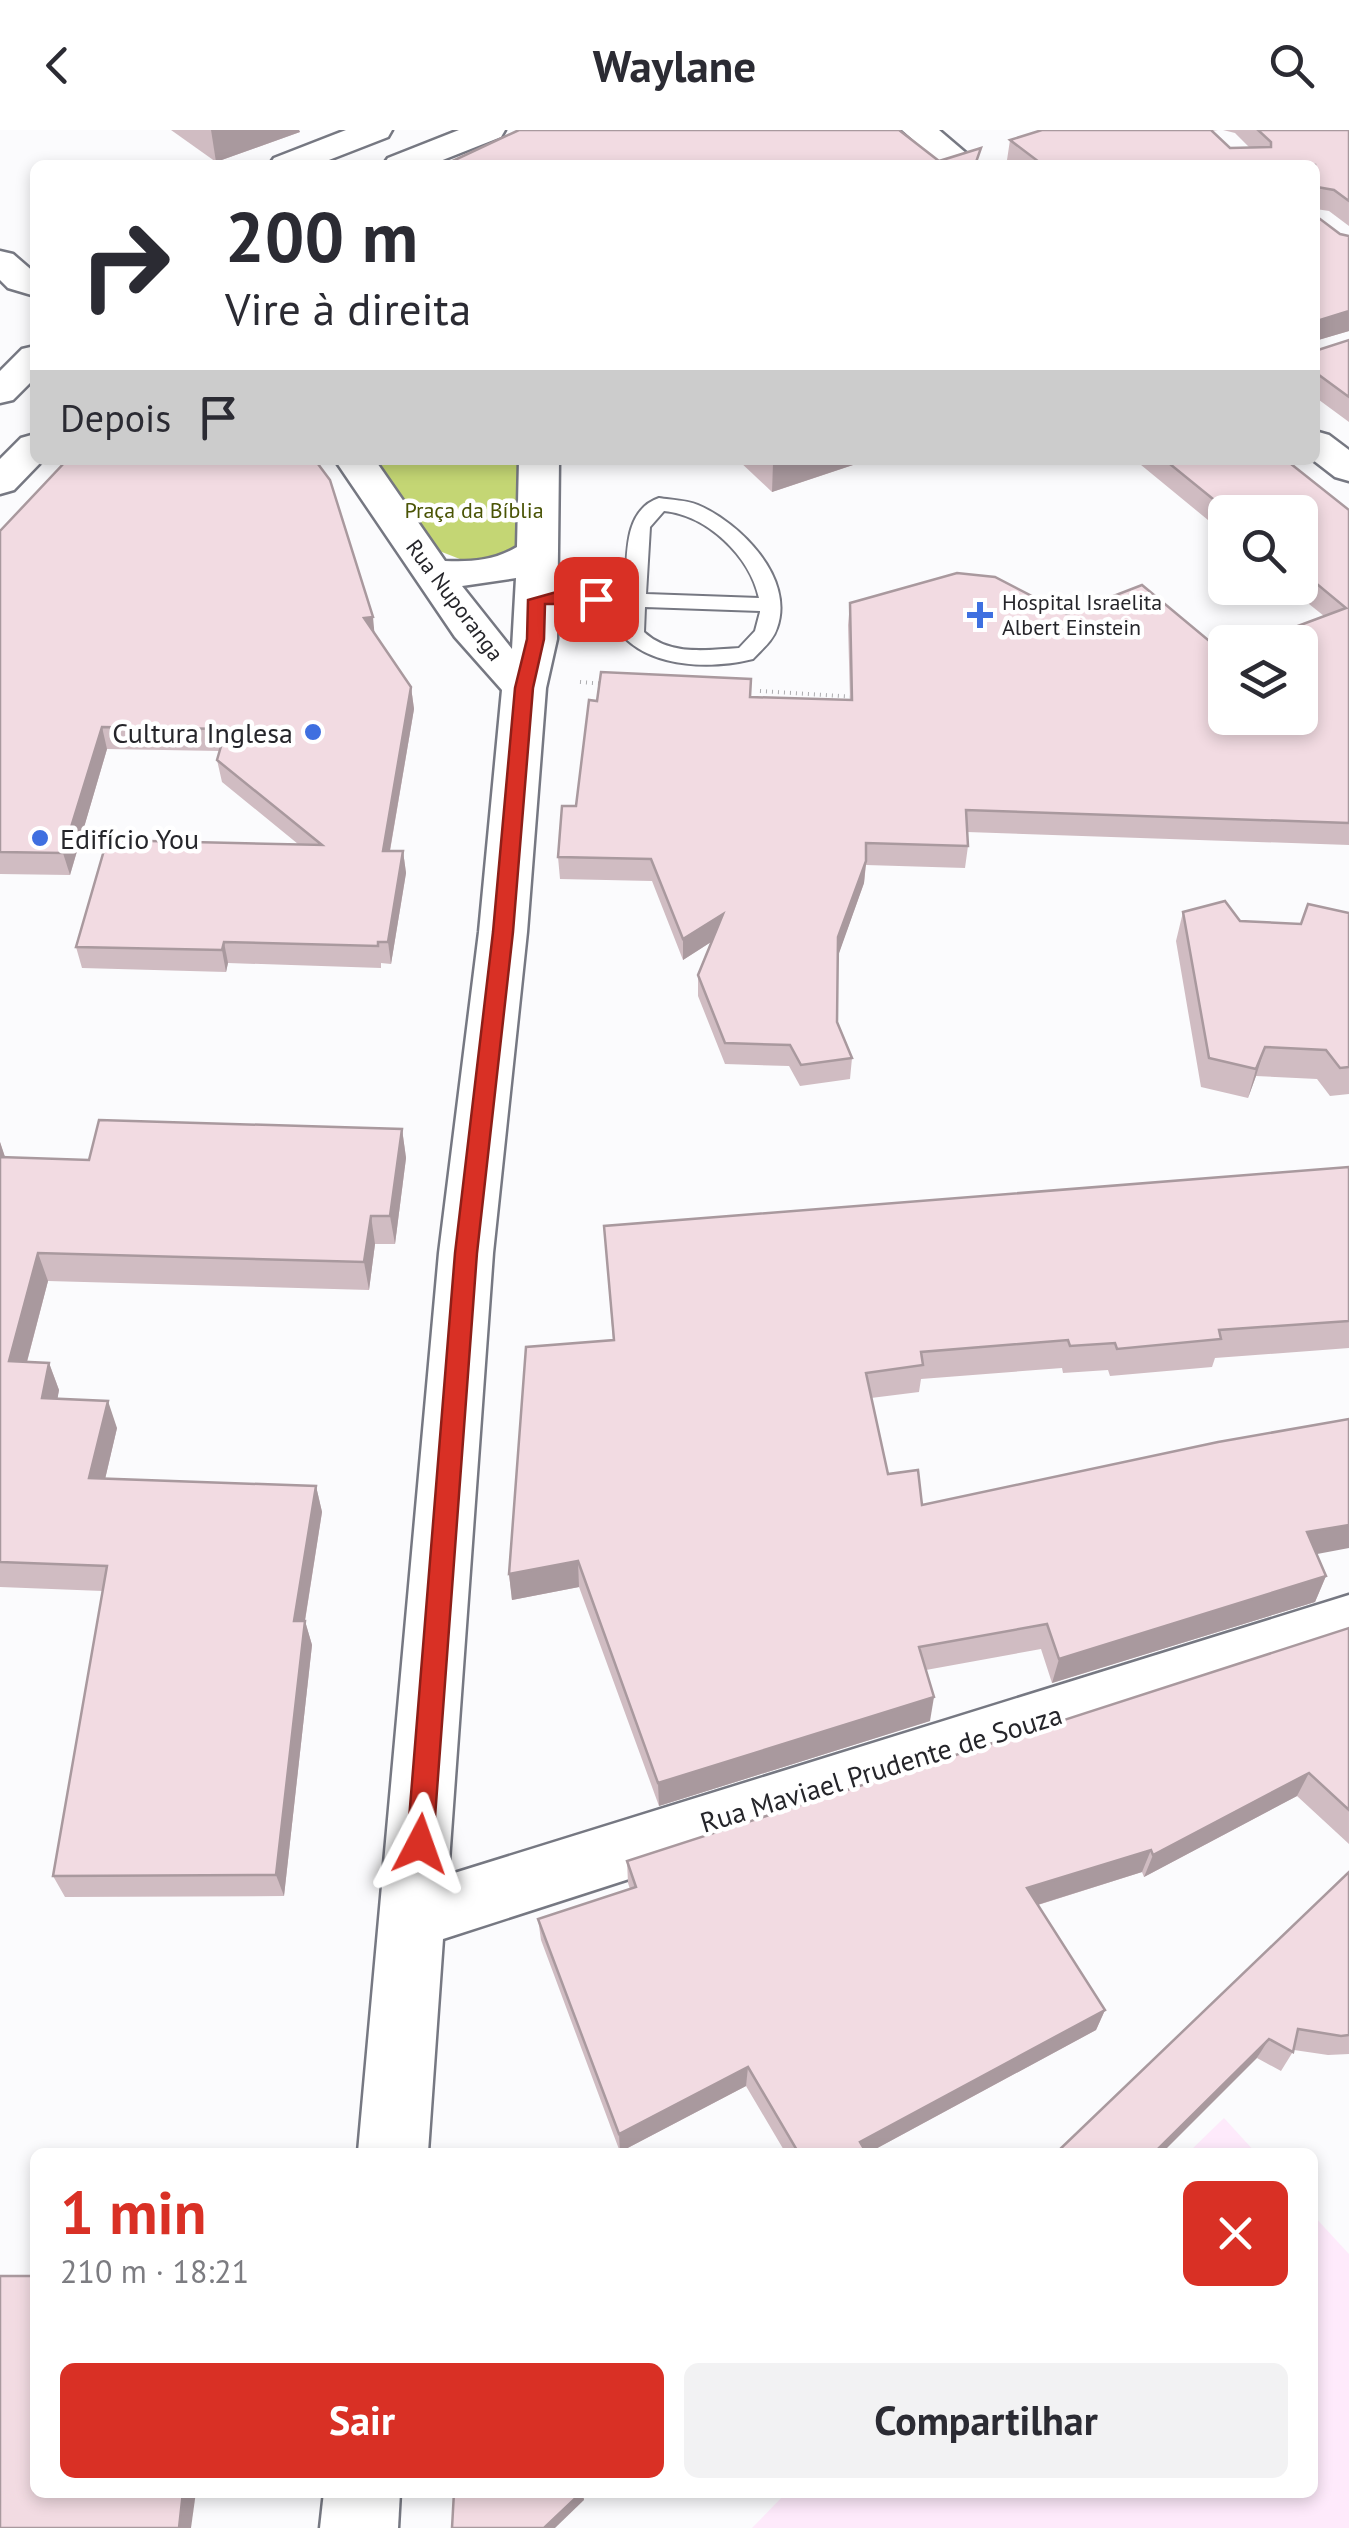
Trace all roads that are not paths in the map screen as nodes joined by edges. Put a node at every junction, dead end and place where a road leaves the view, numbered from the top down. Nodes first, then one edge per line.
1 (376, 130) edge
2 (488, 130) edge
3 (918, 130) edge
4 (299, 160) edge
5 (413, 160) edge
6 (957, 160) edge
7 (0, 262) edge
8 (30, 283) edge
9 (30, 361) edge
10 (0, 392) edge
11 (1320, 446) edge
12 (30, 451) edge
13 (358, 465) edge
14 (539, 465) edge
15 (1349, 469) edge
16 (0, 482) edge
17 (431, 572) junction
18 (538, 576) junction
19 (633, 601) junction
20 (770, 605) junction
21 (524, 688) junction
22 (1349, 1621) edge
23 (414, 1917) junction
24 (393, 2148) edge
25 (362, 2498) edge
26 (359, 2528) edge

1 - 4 street
2 - 5 street
3 - 6 street
7 - 8 street
9 - 10 street
11 - 15 street
12 - 16 street
13 - 17 street, Rua Nuporanga
14 - 18 street
17 - 18 street
17 - 21 street, Rua Nuporanga
18 - 19 lane
18 - 21 street
19 - 20 lane
19 - 20 lane
19 - 20 lane
21 - 23 street
22 - 23 street, Rua Maviael Prudente de Souza
23 - 24 street
25 - 26 street

